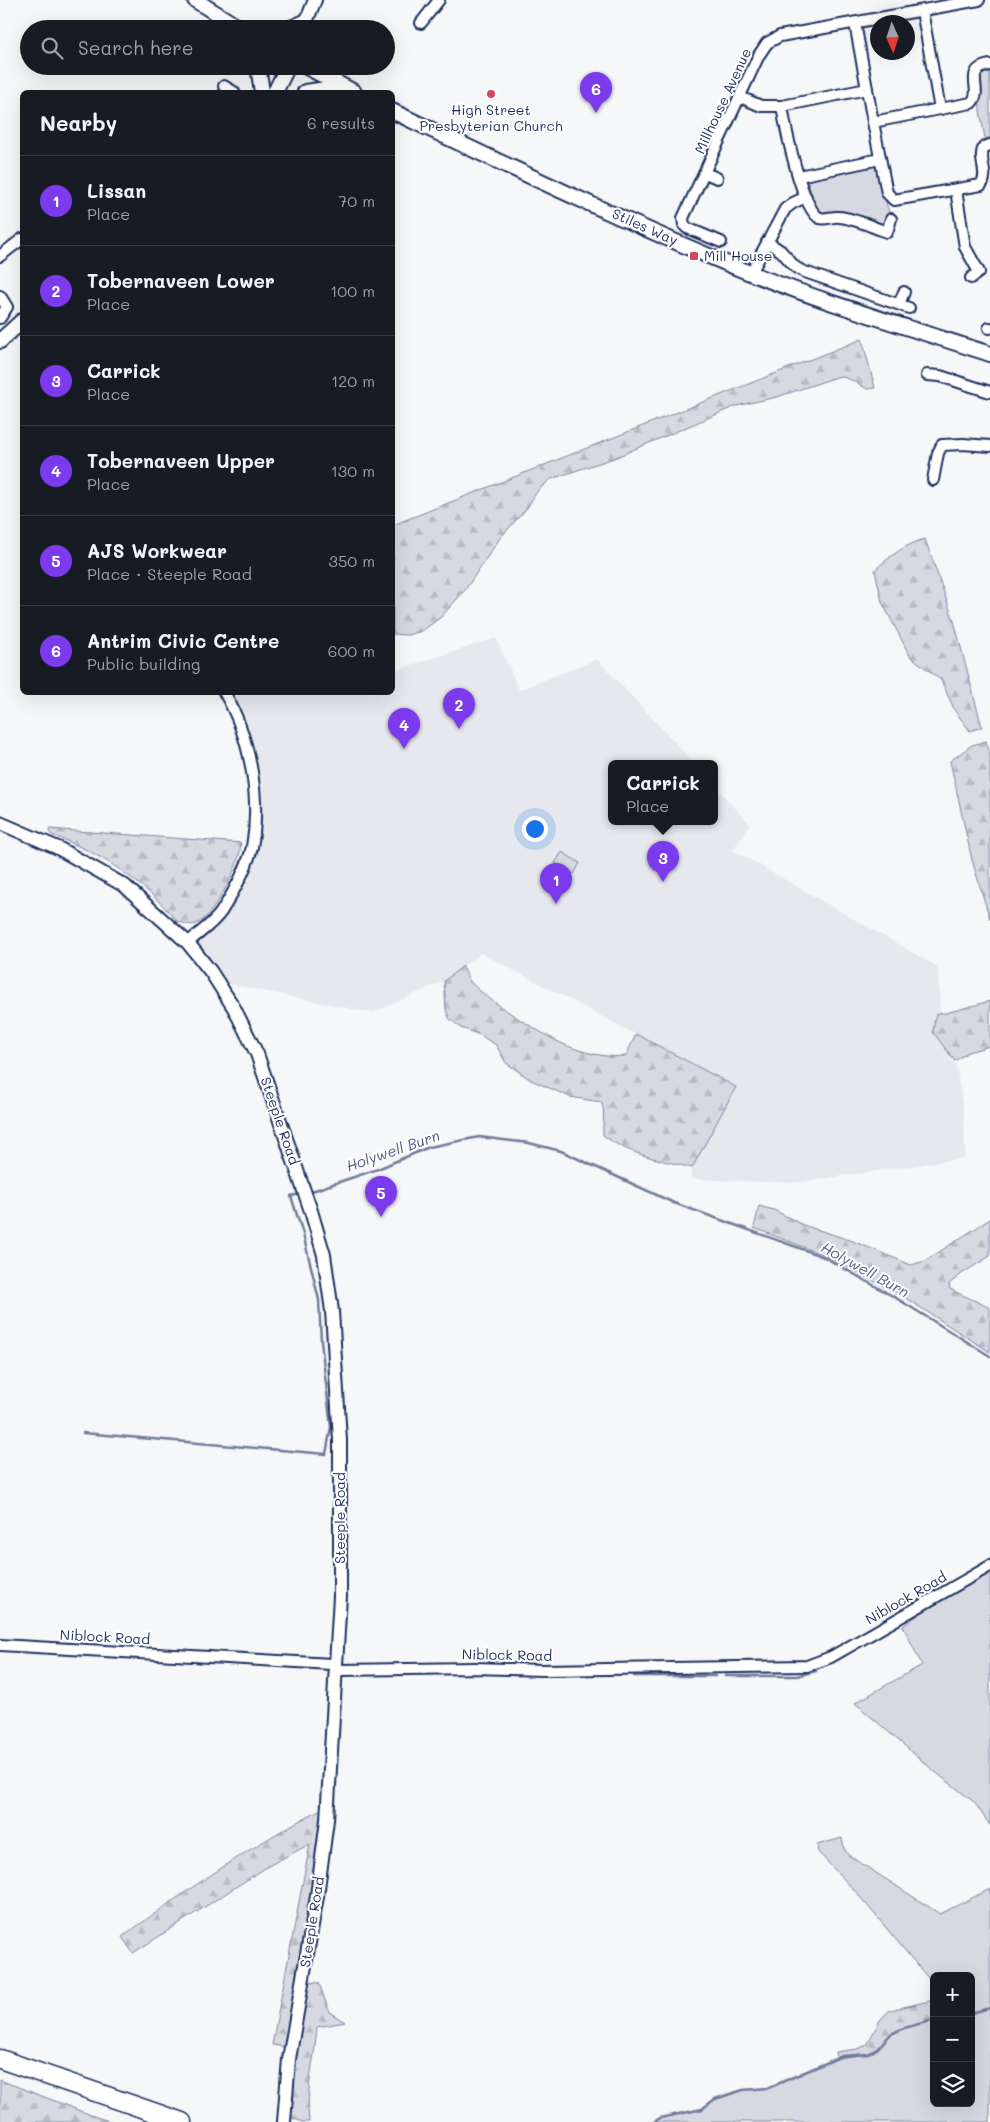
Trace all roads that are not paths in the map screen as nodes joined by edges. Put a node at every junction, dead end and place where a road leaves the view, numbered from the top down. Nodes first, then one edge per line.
1 (195, 0) edge
2 (315, 0) edge
3 (439, 0) edge
4 (979, 0) edge
5 (922, 11) junction
6 (227, 20) edge
7 (307, 20) edge
8 (421, 23) dead end
9 (855, 23) junction
10 (990, 65) edge
11 (259, 75) edge
12 (284, 75) edge
13 (321, 75) edge
14 (224, 86) dead end
15 (866, 89) junction
16 (231, 90) edge
17 (262, 90) edge
18 (276, 90) edge
19 (348, 90) edge
20 (740, 97) junction
21 (782, 106) junction
22 (940, 109) junction
23 (395, 112) edge
24 (873, 122) junction
25 (990, 145) edge
26 (880, 158) junction
27 (704, 173) junction
28 (799, 176) junction
29 (717, 178) dead end
30 (956, 190) junction
31 (806, 197) junction
32 (891, 219) dead end
33 (20, 241) edge
34 (721, 242) dead end
35 (767, 242) junction
36 (0, 256) edge
37 (751, 273) junction
38 (971, 278) dead end
39 (904, 292) dead end
40 (0, 296) edge
41 (0, 318) edge
42 (20, 323) edge
43 (0, 341) edge
44 (990, 354) edge
45 (926, 375) dead end
46 (990, 392) edge
47 (990, 446) edge
48 (933, 480) dead end
49 (226, 695) edge
50 (0, 823) edge
51 (188, 943) junction
52 (990, 1566) edge
53 (0, 1645) edge
54 (337, 1667) junction
55 (0, 2059) edge
56 (182, 2122) edge
57 (284, 2122) edge

1 - 6 main road
2 - 7 street
3 - 8 street
4 - 5 street, Millhouse Avenue
5 - 9 street, Millhouse Avenue
5 - 22 street
9 - 15 street
9 - 20 street, Millhouse Avenue
10 - 22 street
11 - 17 main road
12 - 18 main road
13 - 19 main road
14 - 16 street
15 - 21 street
15 - 24 street
20 - 21 street
20 - 27 street, Millhouse Avenue
21 - 28 street
22 - 24 street
23 - 37 main road, Stiles Way
24 - 26 street
25 - 30 street
26 - 28 street
26 - 30 street
27 - 29 street, Millhouse Avenue
27 - 34 street, Millhouse Avenue
28 - 31 street
30 - 38 street
31 - 32 street
31 - 35 street
33 - 36 street
35 - 37 street
35 - 39 street
37 - 44 main road, Stiles Way
40 - 41 street
42 - 43 main road
45 - 46 street
47 - 48 street
49 - 51 street
50 - 51 street, Steeple Road
51 - 54 street, Steeple Road
52 - 54 street, Niblock Road
53 - 54 street, Niblock Road
54 - 57 street, Steeple Road
55 - 56 highway

